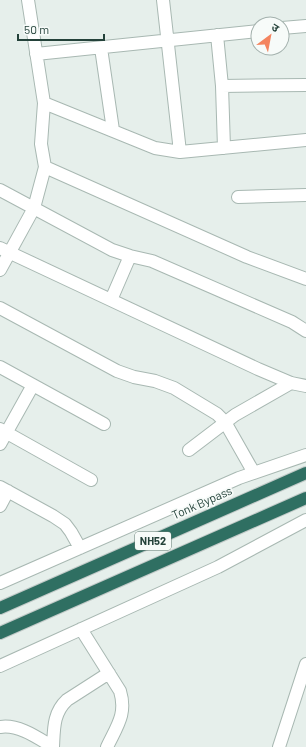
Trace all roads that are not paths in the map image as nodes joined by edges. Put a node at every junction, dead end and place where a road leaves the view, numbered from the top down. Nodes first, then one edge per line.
1 (28, 0) edge
2 (163, 0) edge
3 (306, 26) edge
4 (290, 27) edge
5 (250, 32) edge
6 (217, 35) junction
7 (168, 40) junction
8 (101, 48) junction
9 (36, 54) junction
10 (306, 85) edge
11 (222, 86) junction
12 (44, 103) junction
13 (113, 130) junction
14 (306, 140) edge
15 (224, 148) junction
16 (180, 152) junction
17 (45, 167) junction
18 (0, 190) edge
19 (306, 195) edge
20 (238, 197) dead end
21 (34, 208) junction
22 (5, 251) edge
23 (130, 256) junction
24 (0, 270) edge
25 (306, 279) edge
26 (111, 300) junction
27 (0, 308) edge
28 (306, 330) edge
29 (0, 368) edge
30 (292, 383) junction
31 (33, 385) junction
32 (306, 386) edge
33 (225, 422) junction
34 (104, 424) dead end
35 (3, 431) edge
36 (0, 444) edge
37 (189, 450) dead end
38 (306, 455) edge
39 (254, 473) junction
40 (306, 473) edge
41 (92, 480) dead end
42 (4, 489) edge
43 (306, 498) edge
44 (0, 506) edge
45 (306, 520) edge
46 (80, 548) junction
47 (0, 583) edge
48 (0, 608) edge
49 (81, 630) junction
50 (0, 633) edge
51 (306, 664) edge
52 (0, 666) edge
53 (109, 673) junction
54 (0, 727) edge
55 (53, 747) edge
56 (107, 747) edge
57 (280, 747) edge

1 - 9 street
2 - 7 street
3 - 4 street
5 - 6 street
6 - 7 street
6 - 11 street
7 - 8 street
7 - 16 street
8 - 9 street
8 - 13 street
9 - 12 street
10 - 11 street
11 - 15 street
12 - 13 street
12 - 17 street
13 - 16 street
14 - 15 street
15 - 16 street
17 - 21 street
17 - 25 street
18 - 21 street
19 - 20 street
21 - 22 street
21 - 23 street
22 - 24 street
22 - 26 street
23 - 26 street
23 - 28 street
26 - 30 street
27 - 33 street
29 - 31 street
30 - 32 street
30 - 33 street
31 - 34 street
31 - 35 street
33 - 37 street
33 - 39 street
35 - 36 street
35 - 41 street
38 - 39 street
39 - 46 street
40 - 48 highway, Tonk Bypass / NH52
42 - 44 street
42 - 46 street
43 - 50 highway, NH52
45 - 49 street
46 - 47 street
49 - 52 street
49 - 53 street
51 - 57 street
53 - 55 street
53 - 56 street
54 - 55 street

